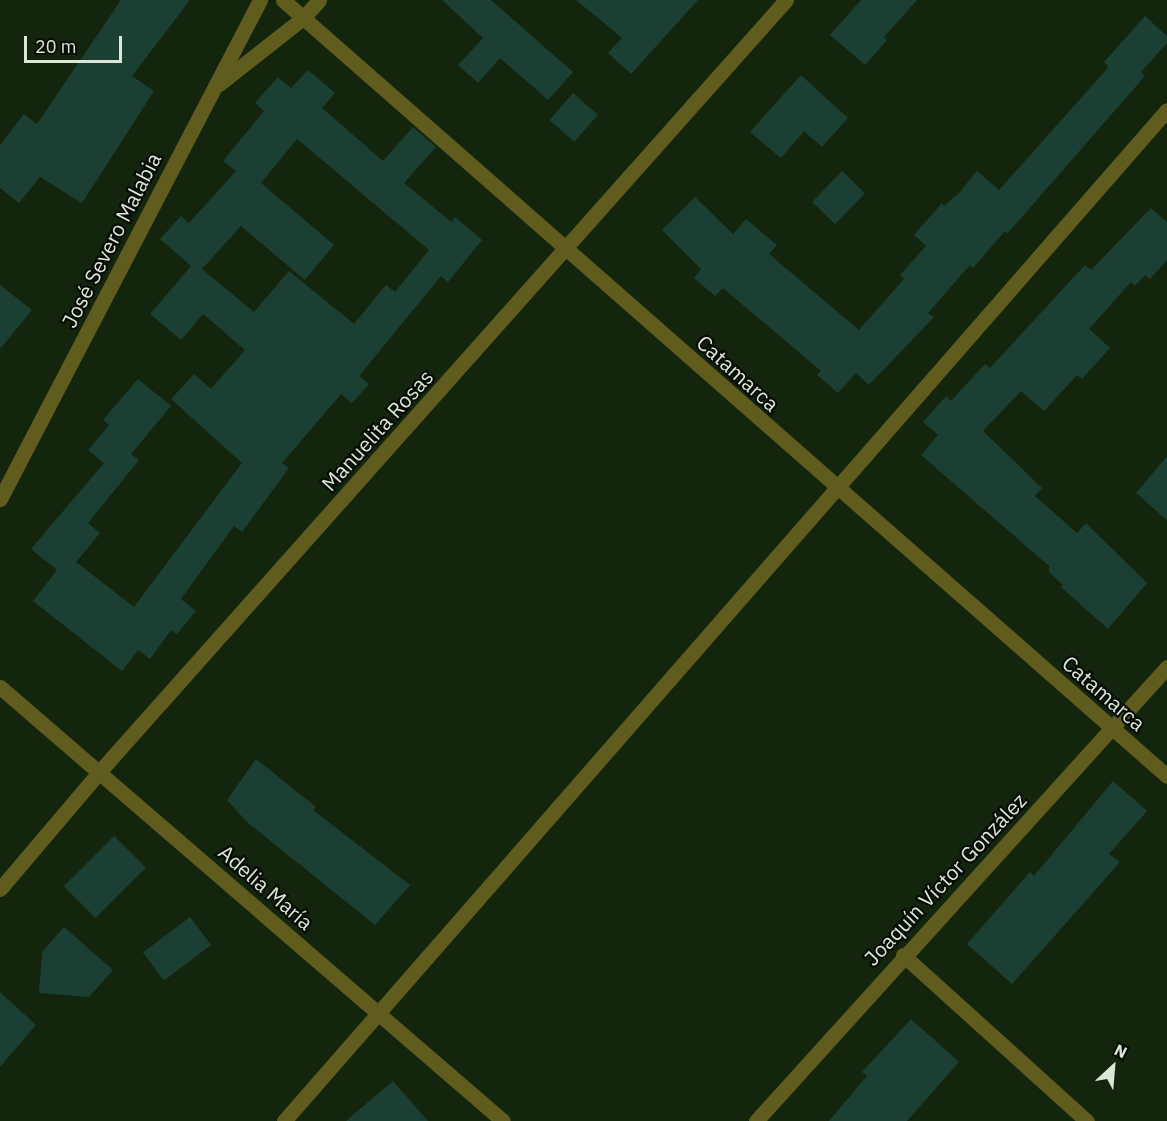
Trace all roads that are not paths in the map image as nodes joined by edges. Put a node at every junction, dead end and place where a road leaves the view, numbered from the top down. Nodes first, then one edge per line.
1 (260, 0) edge
2 (283, 0) edge
3 (319, 0) edge
4 (786, 0) edge
5 (303, 18) junction
6 (214, 88) junction
7 (1167, 110) edge
8 (567, 249) junction
9 (838, 490) junction
10 (0, 499) edge
11 (1167, 667) edge
12 (0, 687) edge
13 (1113, 729) junction
14 (100, 771) junction
15 (1167, 776) edge
16 (0, 889) edge
17 (903, 955) junction
18 (379, 1013) junction
19 (284, 1121) edge
20 (503, 1121) edge
21 (756, 1121) edge
22 (1087, 1121) edge

1 - 6 street, José Severo Malabia
2 - 5 street, Catamarca
3 - 5 street
4 - 8 street, Manuelita Rosas
5 - 6 street
5 - 8 street, Catamarca
6 - 10 street, José Severo Malabia
7 - 9 street
8 - 9 street, Catamarca
8 - 14 street, Manuelita Rosas
9 - 13 street, Catamarca
9 - 18 street
11 - 13 street, Joaquín Víctor González
12 - 14 street, Adelia María
13 - 15 street, Catamarca
13 - 17 street, Joaquín Víctor González
14 - 16 street, Manuelita Rosas
14 - 18 street, Adelia María
17 - 21 street, Joaquín Víctor González
17 - 22 street
18 - 19 street
18 - 20 street, Adelia María

